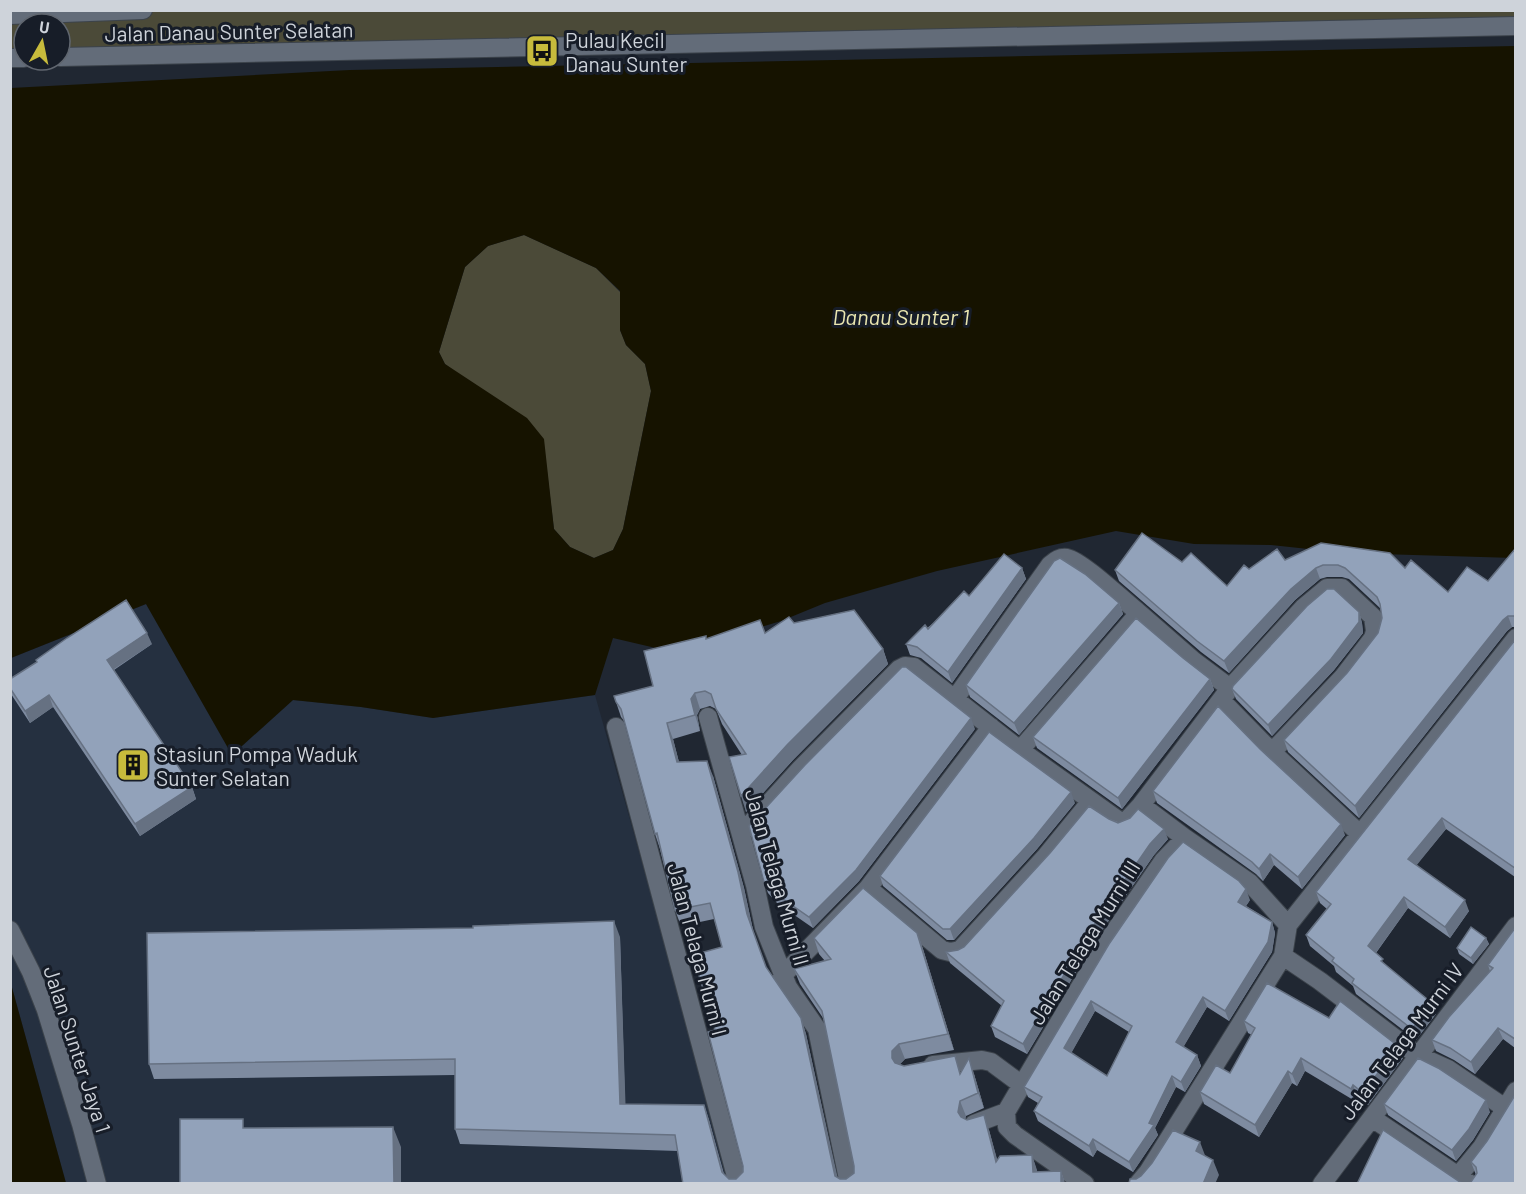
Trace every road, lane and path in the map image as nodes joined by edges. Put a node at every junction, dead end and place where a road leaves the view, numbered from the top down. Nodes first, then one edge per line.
1 (143, 10) edge
2 (10, 15) edge
3 (1515, 26) edge
4 (72, 57) edge
5 (1139, 613) junction
6 (1515, 638) edge
7 (1226, 694) junction
8 (954, 700) junction
9 (708, 717) dead end
10 (616, 727) dead end
11 (991, 727) junction
12 (1020, 750) junction
13 (1272, 752) junction
14 (1091, 801) junction
15 (1141, 805) junction
16 (741, 834) junction
17 (1360, 834) junction
18 (1185, 838) junction
19 (868, 888) junction
20 (1288, 925) junction
21 (1515, 926) edge
22 (10, 930) edge
23 (1283, 956) junction
24 (782, 976) junction
25 (1418, 1055) junction
26 (917, 1068) edge
27 (1022, 1084) junction
28 (1515, 1091) edge
29 (1505, 1108) junction
30 (1006, 1112) junction
31 (1371, 1118) junction
32 (974, 1124) edge
33 (1465, 1179) edge
34 (97, 1184) edge
35 (738, 1184) edge
36 (849, 1184) edge
37 (1085, 1184) edge
38 (1138, 1184) edge
39 (1322, 1184) edge

1 - 2 street, Jalan Danau Sunter Selatan
3 - 4 street, Jalan Danau Sunter Selatan
5 - 7 street
5 - 8 street
5 - 12 street
6 - 17 street
7 - 13 street
7 - 13 street
7 - 15 street
8 - 11 street
8 - 16 street
9 - 16 street, Jalan Telaga Murni II
10 - 35 street, Jalan Telaga Murni I
11 - 12 street
11 - 19 street
12 - 14 street
13 - 17 street
14 - 15 street
14 - 19 street
15 - 18 street
16 - 24 street, Jalan Telaga Murni II
17 - 20 street
18 - 20 street
18 - 27 street, Jalan Telaga Murni III
19 - 24 street
20 - 23 street
21 - 25 street, Jalan Telaga Murni IV
22 - 34 street, Jalan Sunter Jaya 1
23 - 25 street
23 - 38 street
24 - 36 street, Jalan Telaga Murni II
25 - 29 street
25 - 31 street, Jalan Telaga Murni IV
26 - 27 street
27 - 30 street, Jalan Telaga Murni III
28 - 29 street
29 - 33 street
30 - 32 street
30 - 37 street
31 - 33 street
31 - 39 street, Jalan Telaga Murni IV

